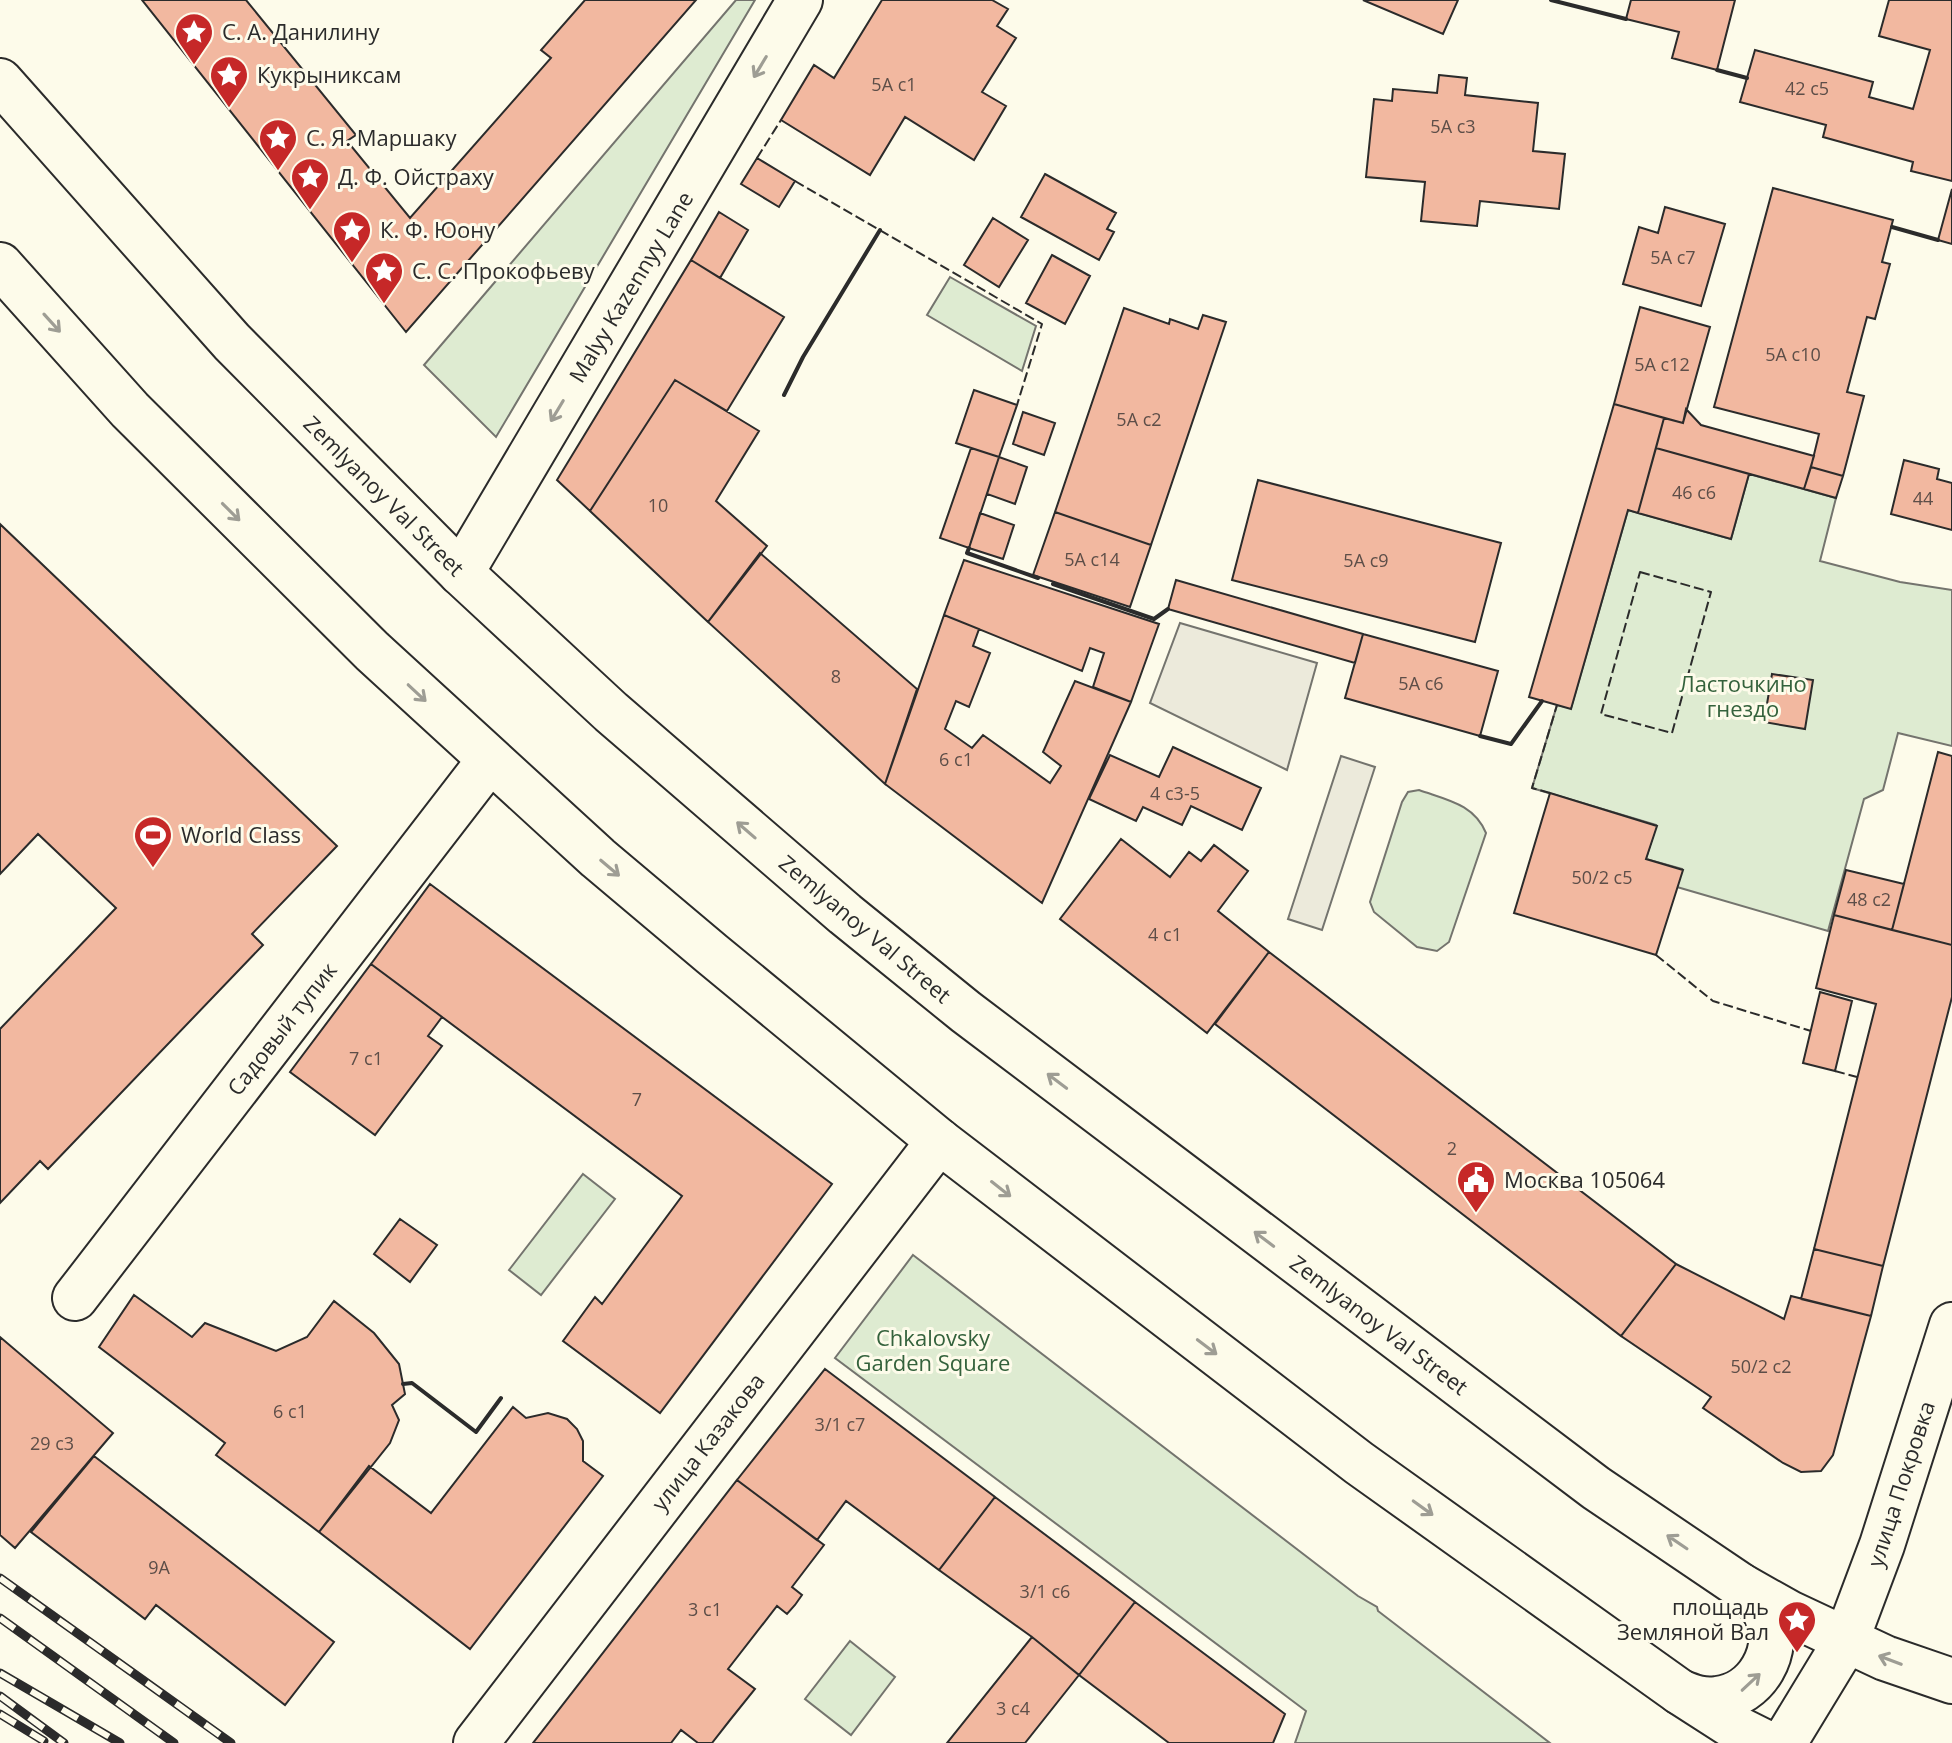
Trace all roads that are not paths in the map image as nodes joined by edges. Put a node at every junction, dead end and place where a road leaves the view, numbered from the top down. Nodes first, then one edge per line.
1 (800, 0) edge
2 (0, 81) edge
3 (0, 265) edge
4 (461, 573) junction
5 (489, 761) junction
6 (939, 1141) junction
7 (75, 1298) dead end
8 (1952, 1325) edge
9 (1741, 1586) junction
10 (1846, 1641) junction
11 (1952, 1681) edge
12 (1680, 1692) junction
13 (476, 1743) edge
14 (1766, 1743) edge
15 (1784, 1743) edge
16 (1812, 1743) edge

1 -> 4 main road, Malyy Kazennyy Lane
2 - 4 main road, Zemlyanoy Val Street
3 -> 5 main road
9 -> 4 main road, Zemlyanoy Val Street
5 -> 6 main road
5 - 7 main road, Садовый тупик
6 -> 12 main road
6 - 13 main road, улица Казакова
8 - 10 main road, улица Покровка
9 - 10 main road, Zemlyanoy Val Street
12 -> 9 main road
11 -> 10 main road, Zemlyanoy Val Street
10 - 15 main road
10 - 16 main road
12 - 14 main road

